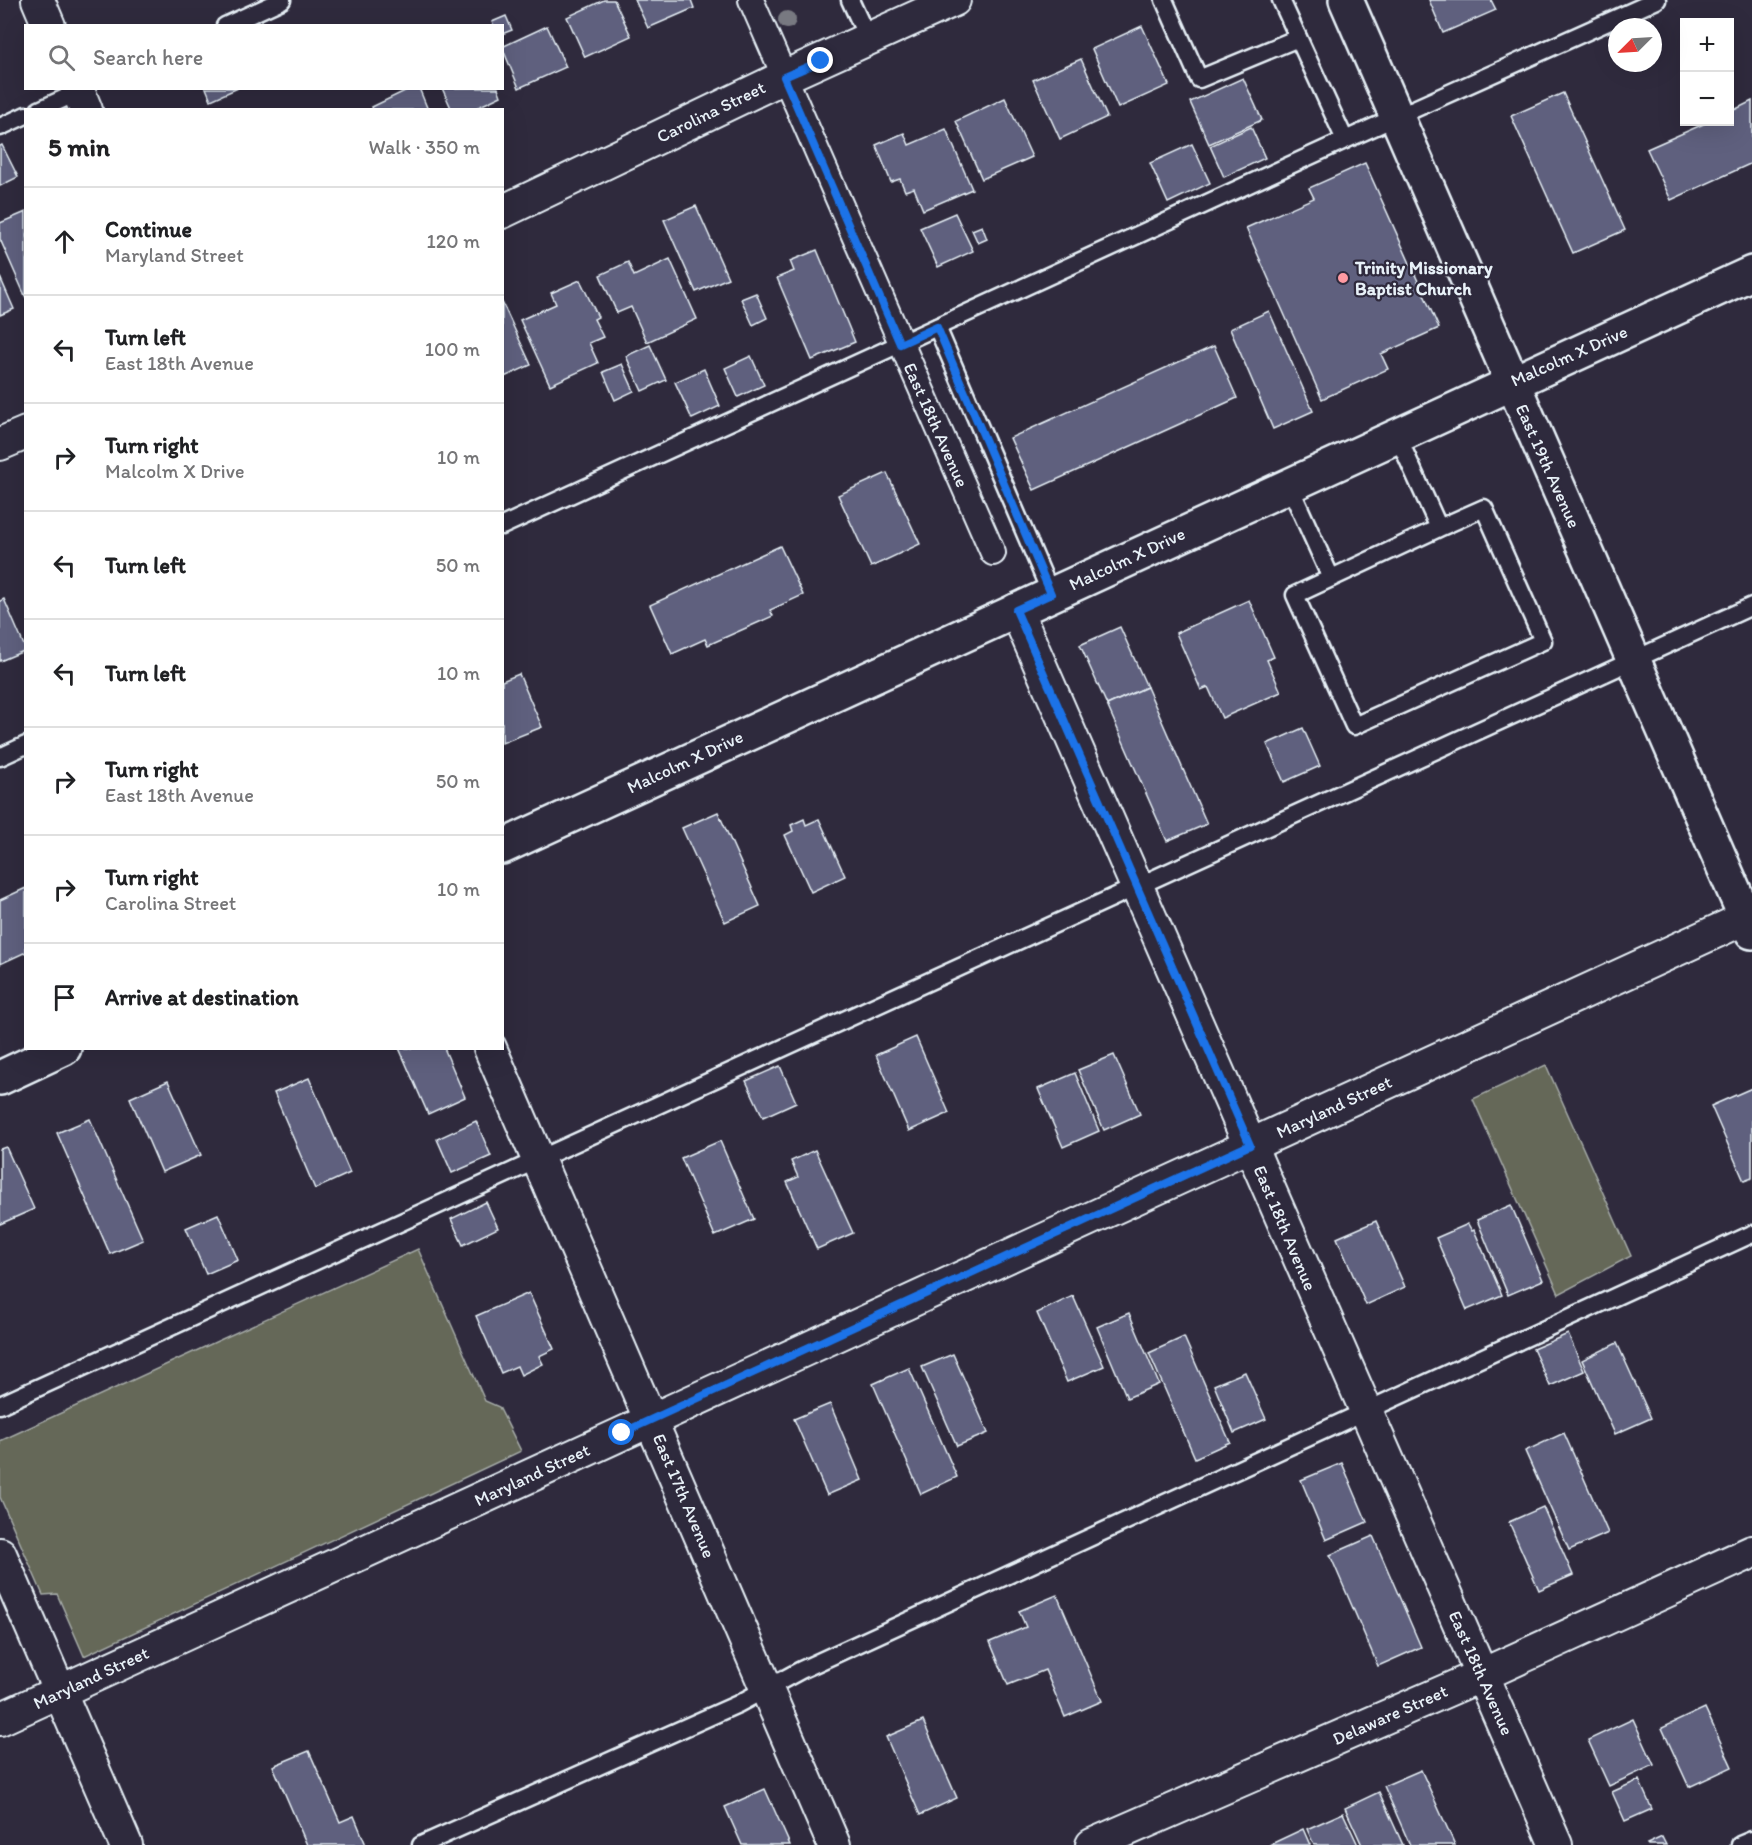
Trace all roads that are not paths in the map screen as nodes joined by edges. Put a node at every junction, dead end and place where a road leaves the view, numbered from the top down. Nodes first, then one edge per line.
1 (38, 0) edge
2 (282, 0) edge
3 (751, 0) edge
4 (850, 0) edge
5 (954, 0) edge
6 (1164, 0) edge
7 (1281, 0) edge
8 (1346, 0) edge
9 (1657, 0) edge
10 (48, 24) edge
11 (229, 24) edge
12 (1298, 38) junction
13 (868, 39) junction
14 (784, 77) junction
15 (82, 95) edge
16 (45, 108) edge
17 (24, 117) edge
18 (1397, 117) junction
19 (0, 127) edge
20 (1345, 140) junction
21 (504, 211) edge
22 (1752, 273) edge
23 (937, 327) junction
24 (900, 344) junction
25 (1512, 382) junction
26 (24, 434) edge
27 (1397, 435) junction
28 (0, 444) edge
29 (1288, 485) junction
30 (504, 525) edge
31 (1439, 528) junction
32 (993, 553) dead end
33 (1331, 578) junction
34 (1051, 594) junction
35 (1752, 606) edge
36 (1016, 610) junction
37 (1633, 660) junction
38 (24, 746) edge
39 (0, 757) edge
40 (504, 846) edge
41 (1136, 885) junction
42 (1750, 922) edge
43 (60, 1050) edge
44 (491, 1050) edge
45 (0, 1078) edge
46 (1250, 1145) junction
47 (538, 1159) junction
48 (1752, 1234) edge
49 (0, 1405) edge
50 (1366, 1412) junction
51 (651, 1420) junction
52 (1752, 1552) edge
53 (0, 1554) edge
54 (1482, 1675) junction
55 (767, 1688) junction
56 (59, 1692) junction
57 (0, 1719) edge
58 (1752, 1840) edge
59 (126, 1845) edge
60 (422, 1845) edge
61 (834, 1845) edge
62 (1092, 1845) edge
63 (1556, 1845) edge
64 (1740, 1845) edge

1 - 10 street
2 - 11 lane
3 - 14 street, East 18th Avenue
4 - 13 lane
5 - 13 street, Carolina Street
6 - 12 lane
7 - 12 lane
8 - 18 street, East 19th Avenue
9 - 18 lane
12 - 20 lane
13 - 14 street, Carolina Street
14 - 21 street, Carolina Street
14 - 24 street, East 18th Avenue
15 - 16 lane
17 - 19 lane
18 - 20 lane
18 - 25 street, East 19th Avenue
20 - 23 lane
22 - 25 street, Malcolm X Drive
23 - 24 lane
23 - 34 lane
24 - 30 lane
24 - 32 street, East 18th Avenue
25 - 27 street, Malcolm X Drive
25 - 37 street, East 19th Avenue
26 - 28 street
27 - 29 street, Malcolm X Drive
27 - 31 lane
29 - 33 lane
29 - 34 street, Malcolm X Drive
31 - 33 lane
31 - 33 lane
34 - 36 street, Malcolm X Drive
35 - 37 lane
36 - 40 street, Malcolm X Drive
36 - 41 street, East 18th Avenue
37 - 41 lane
37 - 42 street, East 19th Avenue
38 - 39 lane
41 - 46 street, East 18th Avenue
41 - 47 lane
42 - 46 street, Maryland Street
43 - 45 street
44 - 47 street, East 17th Avenue
46 - 50 street, East 18th Avenue
46 - 51 street, Maryland Street
47 - 49 lane
47 - 51 street, East 17th Avenue
48 - 50 lane
50 - 54 street, East 18th Avenue
50 - 55 lane
51 - 55 street, East 17th Avenue
51 - 56 street, Maryland Street
52 - 54 street, Delaware Street
53 - 56 street
54 - 62 street, Delaware Street
54 - 63 street, East 18th Avenue
55 - 60 lane
55 - 61 street, East 17th Avenue
56 - 57 street, Maryland Street
56 - 59 street
58 - 64 lane

